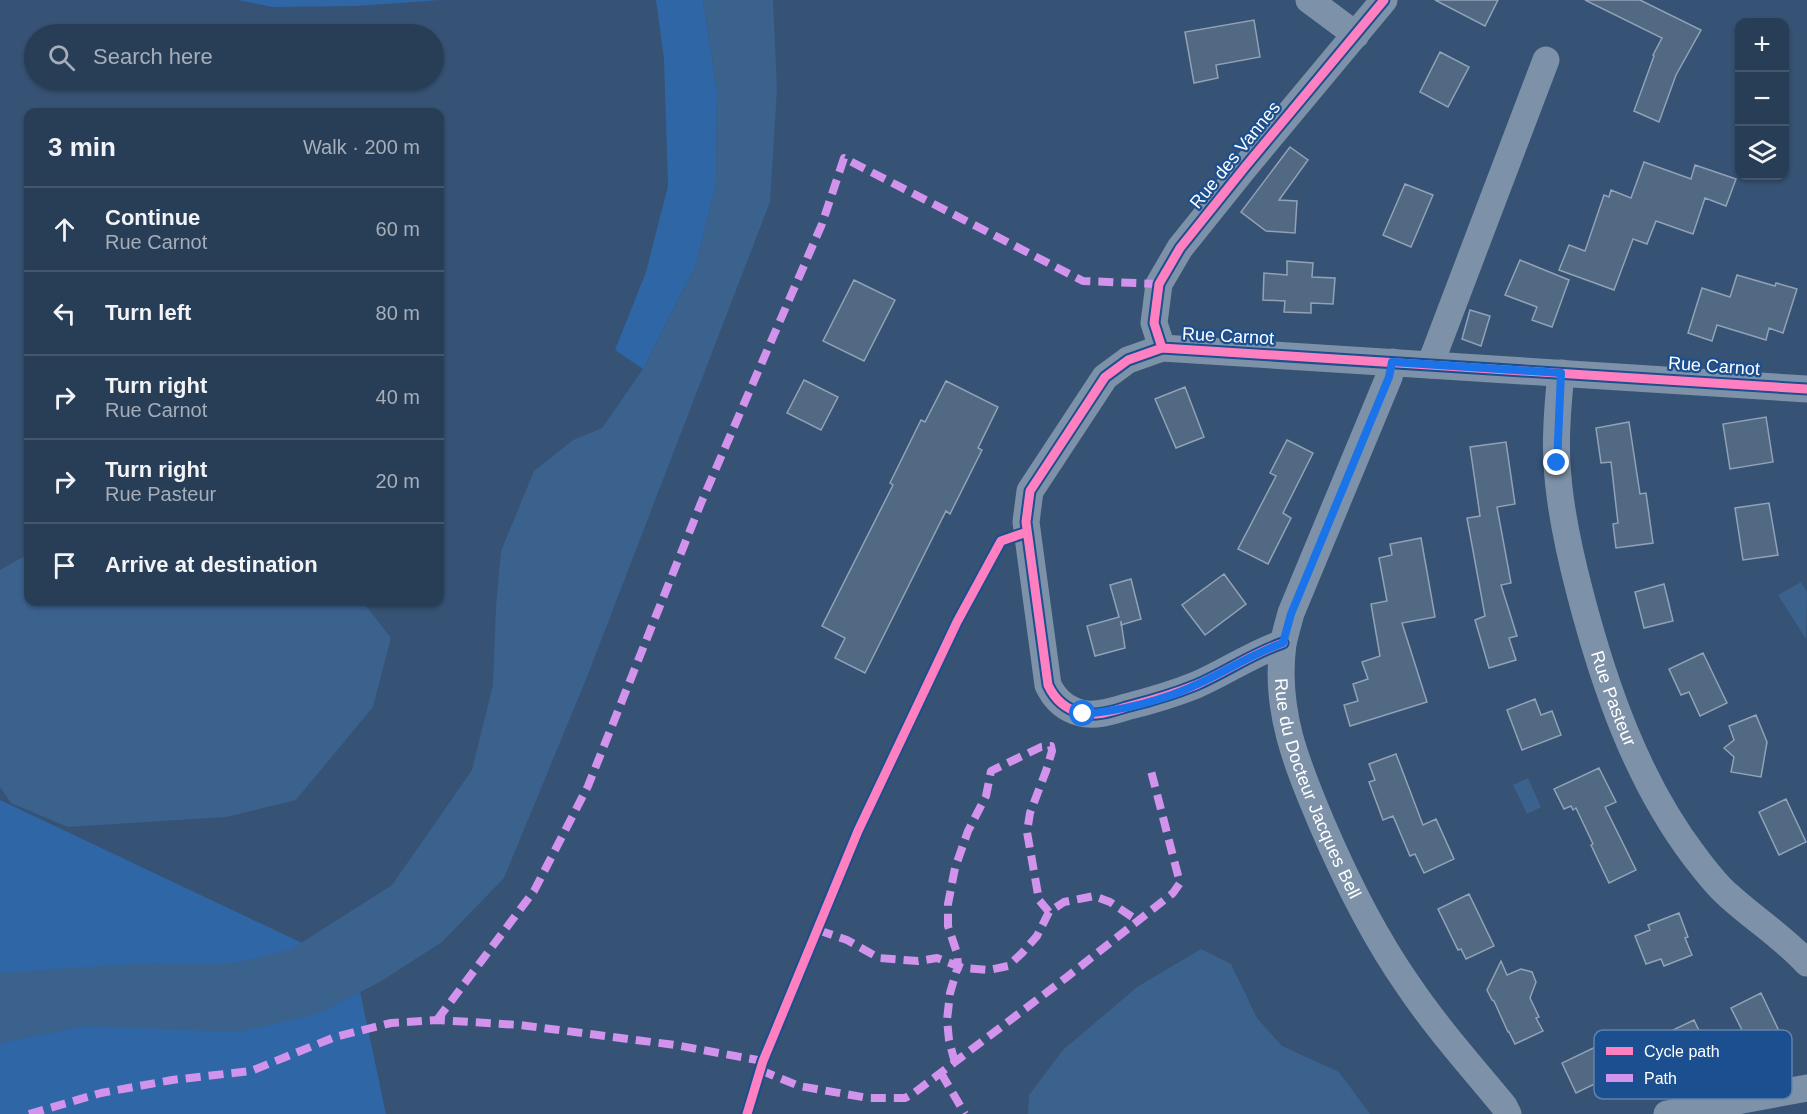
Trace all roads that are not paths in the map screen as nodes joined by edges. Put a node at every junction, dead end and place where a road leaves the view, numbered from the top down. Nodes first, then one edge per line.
1 (1310, 0) edge
2 (1384, 0) edge
3 (1356, 35) junction
4 (1546, 60) dead end
5 (1162, 348) junction
6 (1392, 362) junction
7 (1430, 365) junction
8 (1561, 373) junction
9 (1807, 388) edge
10 (1283, 643) junction
11 (1807, 963) edge
12 (1807, 1088) edge
13 (1792, 1091) edge
14 (1748, 1099) edge
15 (1508, 1114) edge
16 (1667, 1114) edge

1 - 3 street
2 - 3 street, Rue des Vannes
3 - 5 street, Rue des Vannes
4 - 7 street
5 - 6 street, Rue Carnot
5 - 10 street, Rue Carnot
6 - 7 street, Rue Carnot
6 - 10 street, Rue du Docteur Jacques Bell
7 - 8 street, Rue Carnot
8 - 9 street, Rue Carnot
8 - 11 street, Rue Pasteur
10 - 15 street, Rue du Docteur Jacques Bell
12 - 13 street
14 - 16 street

